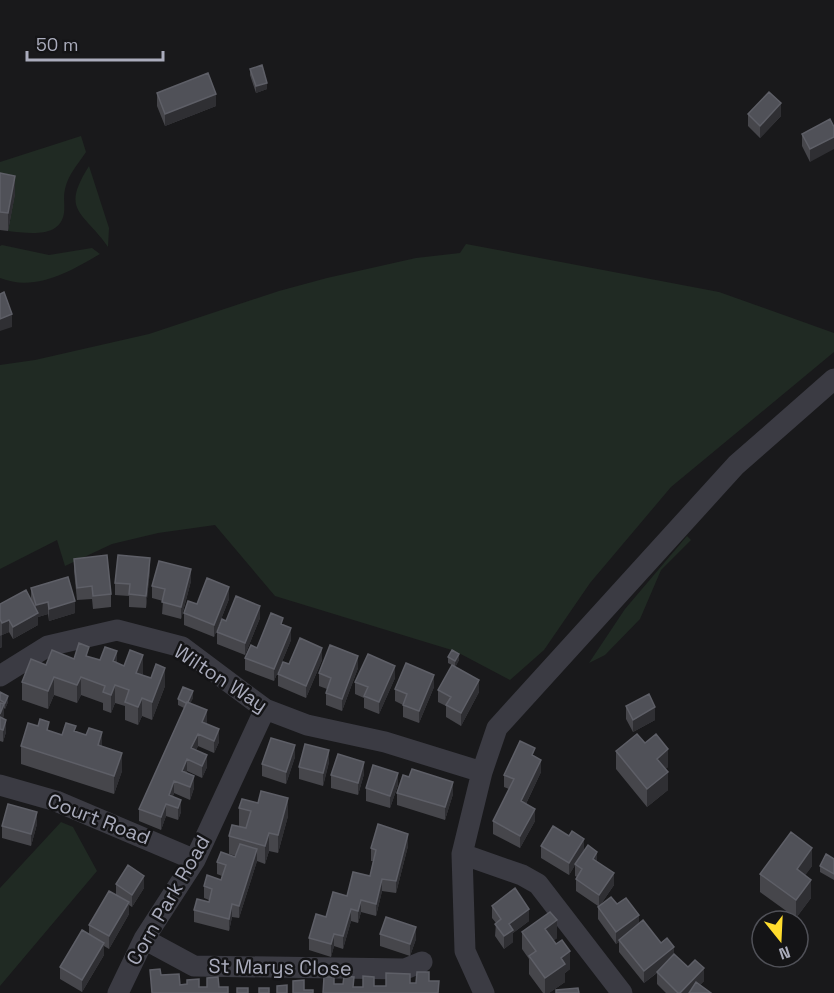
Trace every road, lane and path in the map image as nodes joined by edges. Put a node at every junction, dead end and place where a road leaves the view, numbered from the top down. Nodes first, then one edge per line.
1 (834, 379) edge
2 (0, 676) edge
3 (265, 709) junction
4 (482, 772) junction
5 (0, 785) edge
6 (462, 854) junction
7 (195, 860) junction
8 (144, 939) junction
9 (422, 962) dead end
10 (117, 993) edge
11 (484, 993) edge
12 (622, 993) edge

1 - 4 street
2 - 3 street, Wilton Way
3 - 4 street, Wilton Way
3 - 7 street, Corn Park Road
4 - 6 street
5 - 7 street, Court Road
6 - 11 street
6 - 12 street
7 - 8 street, Corn Park Road
8 - 9 street, St Marys Close
8 - 10 street, Corn Park Road

